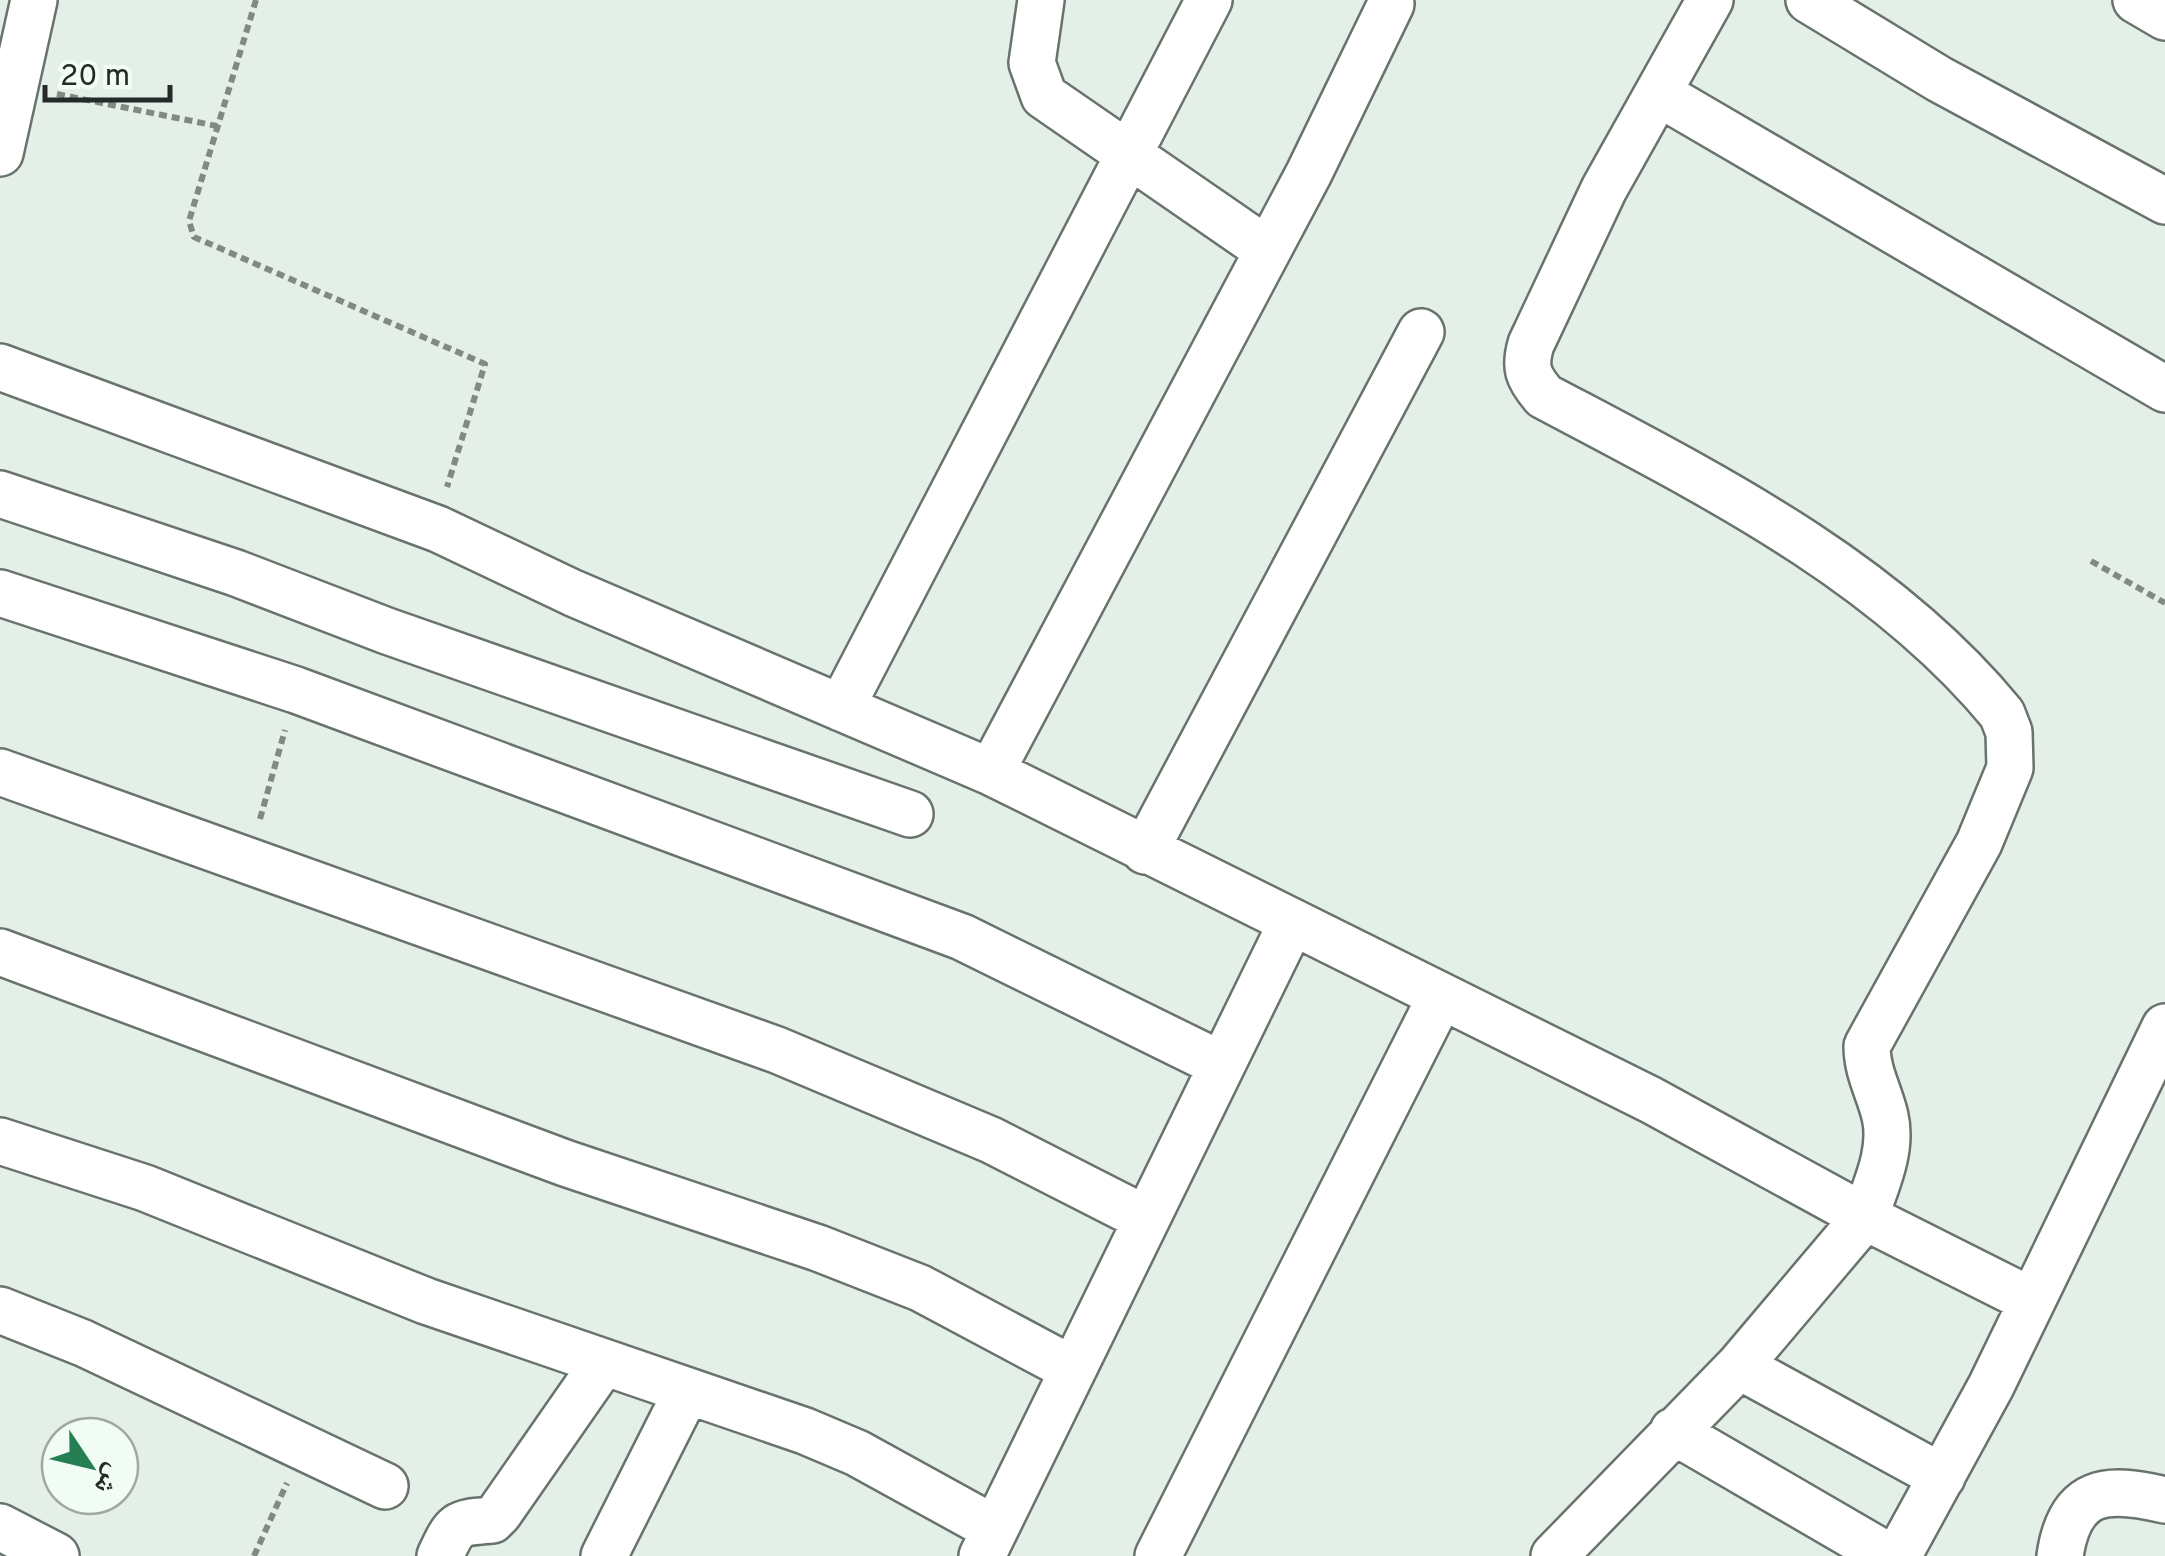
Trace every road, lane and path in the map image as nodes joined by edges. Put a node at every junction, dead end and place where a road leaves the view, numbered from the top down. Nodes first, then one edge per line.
1 (34, 0) edge
2 (256, 0) edge
3 (1042, 0) edge
4 (1210, 0) edge
5 (1710, 0) edge
6 (1809, 0) edge
7 (2136, 0) edge
8 (1391, 4) dead end
9 (2165, 16) edge
10 (15, 86) junction
11 (1658, 93) junction
12 (218, 126) junction
13 (0, 153) edge
14 (1128, 158) junction
15 (2165, 201) edge
16 (1267, 250) junction
17 (1421, 332) dead end
18 (0, 367) edge
19 (2165, 389) edge
20 (0, 494) edge
21 (438, 529) junction
22 (2091, 561) dead end
23 (0, 593) edge
24 (2165, 603) edge
25 (296, 690) junction
26 (842, 708) junction
27 (0, 772) edge
28 (991, 772) junction
29 (910, 814) dead end
30 (1146, 850) junction
31 (248, 860) junction
32 (1291, 924) junction
33 (0, 952) edge
34 (1441, 996) junction
35 (2165, 1027) edge
36 (1220, 1064) junction
37 (0, 1140) edge
38 (1865, 1217) junction
39 (1144, 1218) junction
40 (2032, 1301) junction
41 (0, 1310) edge
42 (604, 1362) junction
43 (1739, 1366) junction
44 (1072, 1369) junction
45 (686, 1392) junction
46 (1674, 1431) junction
47 (304, 1446) junction
48 (1942, 1477) junction
49 (385, 1486) dead end
50 (2165, 1500) edge
51 (0, 1528) edge
52 (989, 1543) edge
53 (56, 1556) edge
54 (254, 1556) edge
55 (440, 1556) edge
56 (604, 1556) edge
57 (1158, 1556) edge
58 (1554, 1556) edge
59 (1888, 1556) edge
60 (1898, 1556) edge
61 (2060, 1556) edge

1 - 10 street
2 - 12 path
3 - 14 street
4 - 14 street
5 - 11 street
6 - 15 street
7 - 9 street
8 - 16 street
10 - 12 path
10 - 13 street
11 - 19 street
11 - 38 street
12 - 21 path
14 - 16 street
14 - 26 street
16 - 28 street
17 - 30 street
18 - 21 street
20 - 29 street
21 - 26 street
22 - 24 path
23 - 25 street
25 - 31 path
25 - 36 street
26 - 28 street
27 - 31 street
28 - 30 street
30 - 32 street
31 - 39 street
32 - 34 street
32 - 36 street
33 - 44 street
34 - 38 street
34 - 57 street
35 - 40 street
36 - 39 street
37 - 42 street
38 - 40 street
38 - 43 street
39 - 44 street
40 - 48 street
41 - 47 street
42 - 45 street
42 - 55 street
43 - 46 street
43 - 48 street
44 - 52 street
45 - 52 street
45 - 56 street
46 - 58 street
46 - 59 street
47 - 49 street
47 - 54 path
48 - 60 street
50 - 61 street
51 - 53 street

